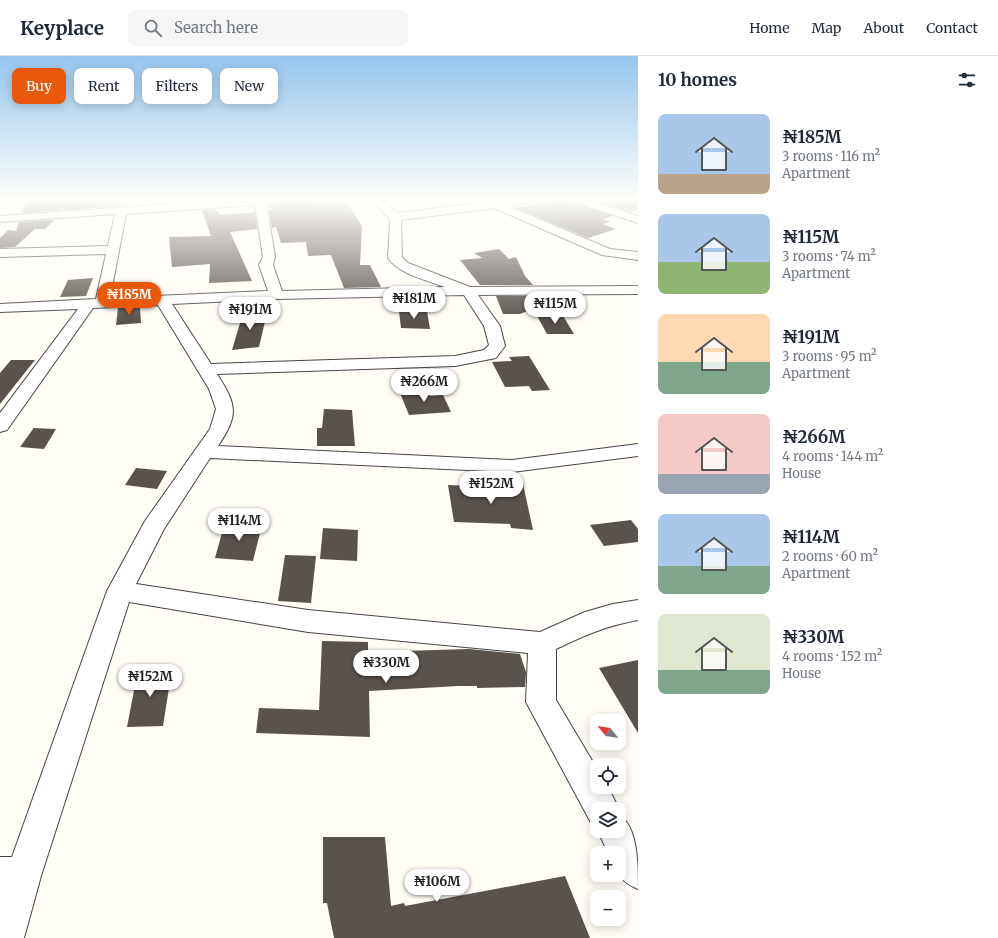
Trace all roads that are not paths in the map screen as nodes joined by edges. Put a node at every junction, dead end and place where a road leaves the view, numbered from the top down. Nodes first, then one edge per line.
1 (115, 240) edge
2 (267, 240) edge
3 (396, 240) edge
4 (580, 240) edge
5 (113, 250) junction
6 (638, 250) edge
7 (0, 253) edge
8 (638, 256) edge
9 (631, 282) edge
10 (468, 291) junction
11 (276, 295) junction
12 (162, 300) junction
13 (638, 300) edge
14 (95, 305) junction
15 (0, 308) edge
16 (206, 369) junction
17 (0, 426) edge
18 (638, 450) edge
19 (204, 452) junction
20 (120, 591) junction
21 (638, 610) edge
22 (542, 643) junction
23 (598, 802) edge
24 (619, 838) edge
25 (638, 871) edge
26 (11, 875) edge
27 (5, 938) edge

1 - 5 street
2 - 11 street
3 - 10 street
4 - 8 street
5 - 7 street
5 - 14 street
6 - 8 street
8 - 9 street
9 - 10 street
9 - 13 street
10 - 11 street
10 - 16 street
11 - 12 street
12 - 14 street
12 - 16 street
14 - 15 street
14 - 17 street
16 - 19 street
18 - 19 street
19 - 20 street
20 - 22 street
20 - 26 street
21 - 22 street
22 - 23 street
24 - 25 street
26 - 27 street

